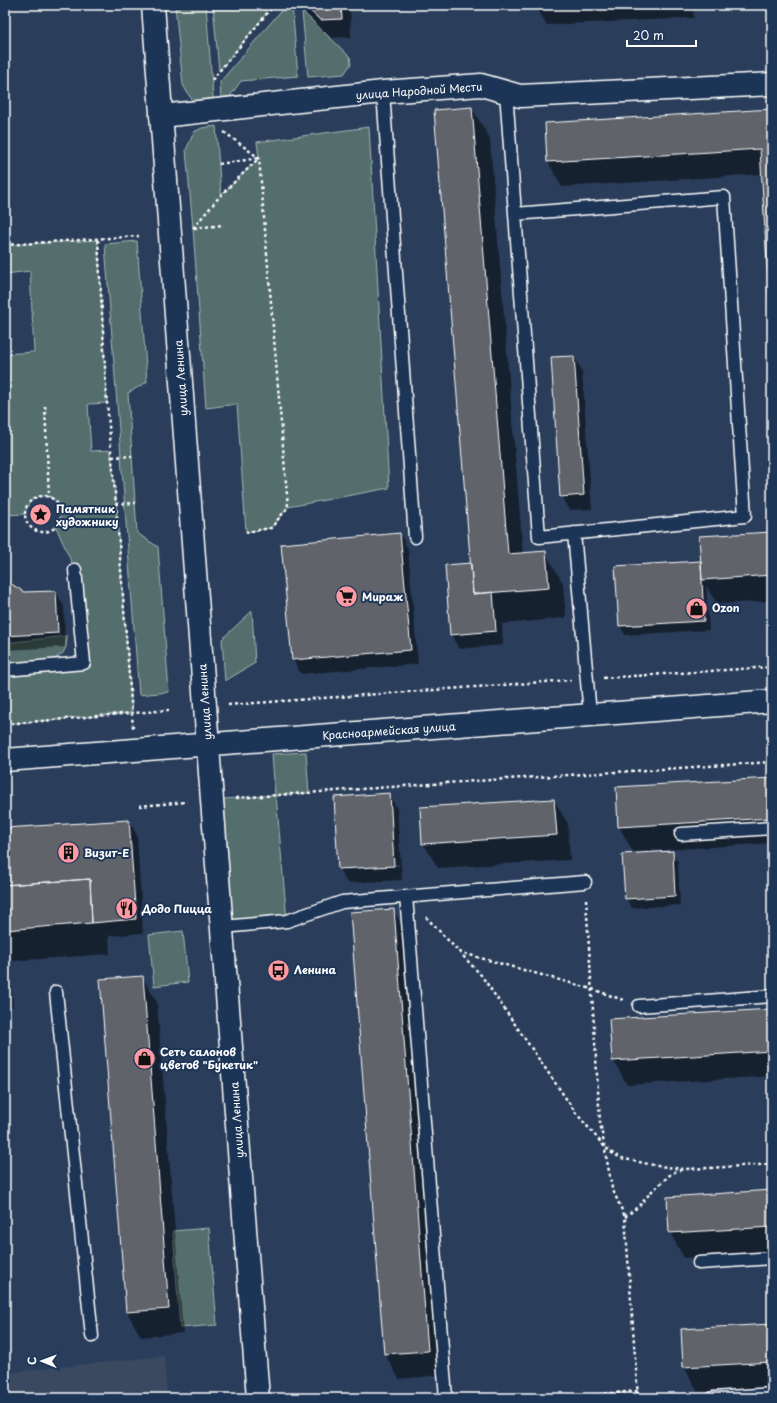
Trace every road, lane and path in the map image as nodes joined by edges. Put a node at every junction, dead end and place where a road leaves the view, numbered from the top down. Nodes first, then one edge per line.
1 (153, 5) edge
2 (274, 5) edge
3 (212, 80) dead end
4 (772, 84) edge
5 (383, 92) junction
6 (506, 92) junction
7 (161, 116) junction
8 (222, 131) dead end
9 (259, 158) junction
10 (219, 164) dead end
11 (515, 214) junction
12 (224, 225) dead end
13 (139, 236) dead end
14 (98, 240) junction
15 (5, 245) edge
16 (45, 406) dead end
17 (132, 456) dead end
18 (112, 457) junction
19 (49, 497) junction
20 (136, 503) dead end
21 (116, 504) junction
22 (246, 532) dead end
23 (574, 533) junction
24 (415, 537) dead end
25 (75, 570) dead end
26 (772, 667) edge
27 (5, 670) edge
28 (587, 679) junction
29 (772, 701) edge
30 (228, 705) dead end
31 (169, 710) dead end
32 (132, 713) junction
33 (590, 715) junction
34 (5, 724) edge
35 (134, 733) dead end
36 (208, 745) junction
37 (5, 760) edge
38 (772, 762) edge
39 (236, 798) dead end
40 (187, 802) dead end
41 (139, 806) dead end
42 (772, 828) edge
43 (681, 834) dead end
44 (585, 882) joint
45 (406, 896) junction
46 (222, 927) junction
47 (458, 952) junction
48 (592, 989) junction
49 (56, 992) dead end
50 (772, 996) edge
51 (639, 1006) joint
52 (604, 1146) junction
53 (772, 1164) edge
54 (684, 1169) junction
55 (625, 1217) junction
56 (772, 1258) edge
57 (699, 1263) dead end
58 (92, 1336) dead end
59 (638, 1391) junction
60 (772, 1394) edge
61 (258, 1398) edge
62 (446, 1398) edge
63 (557, 1398) edge
64 (638, 1398) edge
65 (712, 1398) edge

1 - 7 street, улица Ленина
2 - 3 path
4 - 6 street, улица Народной Мести
5 - 6 street, улица Народной Мести
5 - 7 street, улица Народной Мести
5 - 24 lane
6 - 11 lane
7 - 36 street, улица Ленина
8 - 9 path
9 - 10 path
9 - 12 path
9 - 22 path
11 - 23 lane
11 - 23 lane
13 - 14 path
14 - 15 path
14 - 18 path
16 - 19 path
17 - 18 path
18 - 21 path
19 - 19 path
20 - 21 path
21 - 32 path
23 - 28 lane
25 - 27 lane
26 - 28 path
28 - 30 path
28 - 33 lane
29 - 33 street, Красноармейская улица
31 - 32 path
32 - 34 path
32 - 35 path
33 - 36 street, Красноармейская улица
36 - 37 street, Красноармейская улица
36 - 46 street, улица Ленина
38 - 39 path
40 - 41 path
42 - 43 lane
44 - 45 lane
44 - 48 path
45 - 46 lane
45 - 47 path
45 - 62 lane
46 - 61 street, улица Ленина
47 - 48 path
47 - 52 path
48 - 51 path
48 - 52 path
49 - 58 lane
50 - 51 lane
52 - 54 path
52 - 55 path
53 - 54 path
54 - 55 path
55 - 59 path
56 - 57 lane
59 - 63 path
59 - 64 path
60 - 65 lane

